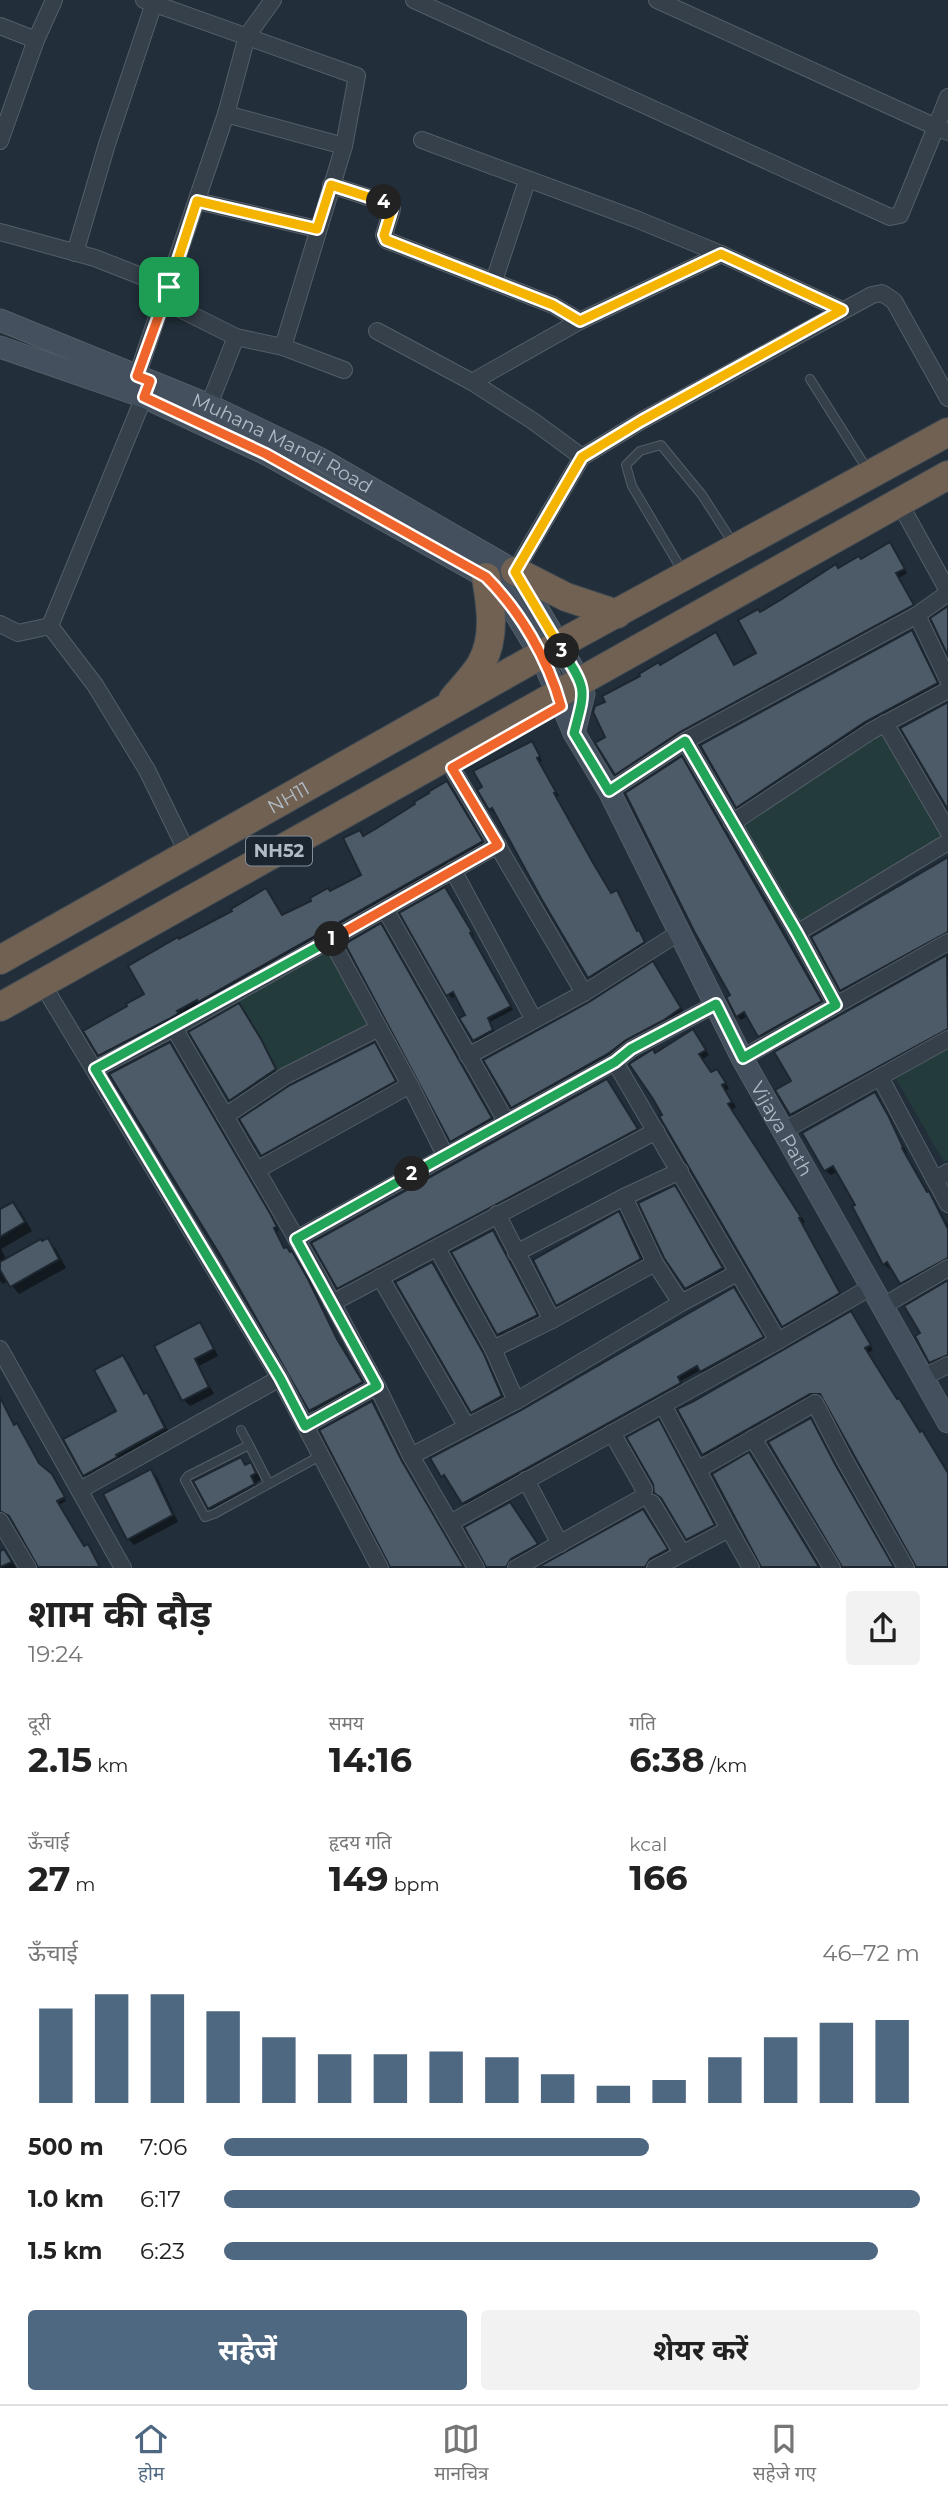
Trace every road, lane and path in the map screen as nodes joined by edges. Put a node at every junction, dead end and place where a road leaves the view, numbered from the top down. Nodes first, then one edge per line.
1 (54, 0) edge
2 (273, 0) edge
3 (414, 0) edge
4 (657, 0) edge
5 (149, 2) edge
6 (0, 26) edge
7 (247, 36) junction
8 (36, 40) junction
9 (948, 97) edge
10 (226, 114) junction
11 (942, 129) edge
12 (0, 136) edge
13 (422, 140) dead end
14 (344, 146) junction
15 (527, 181) junction
16 (331, 185) junction
17 (197, 201) junction
18 (317, 229) junction
19 (0, 233) edge
20 (75, 253) junction
21 (721, 254) junction
22 (494, 281) junction
23 (166, 294) junction
24 (842, 310) junction
25 (0, 320) edge
26 (580, 321) junction
27 (377, 331) dead end
28 (236, 337) junction
29 (0, 346) edge
30 (283, 346) junction
31 (344, 370) dead end
32 (810, 379) dead end
33 (472, 382) junction
34 (144, 385) junction
35 (948, 398) edge
36 (209, 405) junction
37 (948, 432) edge
38 (582, 457) junction
39 (871, 474) junction
40 (948, 475) edge
41 (948, 489) edge
42 (905, 513) junction
43 (736, 548) junction
44 (515, 572) junction
45 (685, 576) junction
46 (486, 577) junction
47 (948, 592) edge
48 (617, 614) junction
49 (917, 615) junction
50 (0, 624) edge
51 (50, 626) junction
52 (550, 651) junction
53 (948, 680) edge
54 (948, 690) edge
55 (571, 694) junction
56 (445, 709) junction
57 (885, 723) junction
58 (685, 741) junction
59 (452, 768) junction
60 (609, 791) junction
61 (732, 823) junction
62 (948, 831) edge
63 (948, 842) edge
64 (498, 845) junction
65 (188, 854) junction
66 (453, 870) junction
67 (385, 909) junction
68 (680, 932) junction
69 (797, 933) junction
70 (331, 940) junction
71 (948, 942) edge
72 (0, 960) edge
73 (584, 993) junction
74 (49, 995) junction
75 (716, 1004) junction
76 (836, 1005) junction
77 (0, 1007) edge
78 (534, 1020) junction
79 (0, 1022) edge
80 (174, 1028) junction
81 (379, 1028) junction
82 (948, 1039) edge
83 (468, 1056) junction
84 (743, 1058) junction
85 (615, 1062) junction
86 (95, 1069) junction
87 (880, 1077) junction
88 (410, 1085) junction
89 (225, 1116) junction
90 (506, 1121) junction
91 (656, 1131) junction
92 (783, 1131) junction
93 (445, 1155) junction
94 (257, 1170) junction
95 (680, 1171) junction
96 (942, 1176) edge
97 (624, 1197) junction
98 (948, 1204) edge
99 (497, 1214) junction
100 (296, 1239) junction
101 (438, 1248) junction
102 (516, 1253) junction
103 (654, 1263) junction
104 (948, 1268) edge
105 (737, 1273) junction
106 (380, 1277) junction
107 (871, 1287) junction
108 (332, 1303) junction
109 (681, 1303) junction
110 (883, 1306) junction
111 (552, 1320) junction
112 (778, 1341) junction
113 (0, 1349) edge
114 (493, 1349) junction
115 (948, 1365) edge
116 (280, 1378) junction
117 (922, 1378) junction
118 (377, 1386) junction
119 (516, 1401) junction
120 (663, 1405) junction
121 (948, 1422) edge
122 (305, 1426) junction
123 (467, 1427) junction
124 (241, 1430) dead end
125 (612, 1433) junction
126 (752, 1438) junction
127 (249, 1445) junction
128 (320, 1456) junction
129 (411, 1456) junction
130 (699, 1469) junction
131 (526, 1480) junction
132 (269, 1484) junction
133 (80, 1490) junction
134 (652, 1503) dead end
135 (0, 1521) edge
136 (450, 1523) junction
137 (729, 1529) junction
138 (6, 1542) edge
139 (560, 1544) junction
140 (682, 1553) junction
141 (28, 1567) edge
142 (123, 1567) edge
143 (380, 1567) edge
144 (476, 1567) edge
145 (516, 1567) edge
146 (655, 1567) edge
147 (751, 1567) edge
148 (832, 1567) edge
149 (904, 1567) edge

1 - 8 street
2 - 7 street
3 - 11 street
4 - 11 street
5 - 7 street
5 - 20 street
6 - 8 street
7 - 10 street
7 - 14 street
8 - 12 street
9 - 11 street
10 - 14 street
10 - 17 street
13 - 15 street
14 - 16 street
15 - 21 street
15 - 22 street
16 - 18 street
16 - 22 street
17 - 18 street
17 - 23 street
18 - 30 street
19 - 20 street
20 - 23 street
21 - 24 street
21 - 26 street
22 - 26 street
23 - 28 street
23 - 34 street
24 - 35 street
24 - 38 street
25 - 34 street, Muhana Mandi Road
26 - 33 street
27 - 33 street
28 - 30 street
28 - 36 street
29 - 34 street
30 - 31 street
32 - 39 lane
33 - 38 street
34 - 36 street, Muhana Mandi Road
34 - 46 street
34 - 51 street
36 - 44 street, Muhana Mandi Road
37 - 39 highway, NH52
38 - 44 street
39 - 43 highway, NH52
40 - 55 highway, NH52
41 - 42 street
42 - 47 street
42 - 55 street
43 - 45 highway, NH52
43 - 45 lane
44 - 48 highway
44 - 52 street
45 - 48 highway, NH52
46 - 52 street
46 - 56 highway
47 - 49 street
48 - 52 highway, NH52
49 - 53 street
49 - 58 street
50 - 51 street
51 - 65 street
52 - 55 street
52 - 56 highway, NH11 / NH52
54 - 57 street
55 - 59 street
55 - 60 street, Vijaya Path
55 - 77 highway, NH52
56 - 65 highway, NH11 / NH52
57 - 61 street
57 - 62 street
58 - 60 street
58 - 61 street
59 - 64 street
59 - 74 street
60 - 68 street, Vijaya Path
61 - 69 street
63 - 69 street
64 - 66 street
64 - 73 street
65 - 72 highway, NH11 / NH52
66 - 67 street
66 - 78 street
67 - 70 street
67 - 83 street
68 - 73 street
68 - 75 street, Vijaya Path
69 - 76 street
70 - 80 street
70 - 81 street
71 - 76 street
73 - 78 street
74 - 79 street
74 - 86 street
75 - 84 street, Vijaya Path
75 - 85 street
76 - 84 street
78 - 83 street
80 - 86 street
80 - 89 street
81 - 88 street
81 - 89 street
82 - 87 street
83 - 90 street
84 - 92 street, Vijaya Path
85 - 90 street
85 - 91 street
86 - 116 street
87 - 92 street
87 - 96 street
88 - 93 street
88 - 94 street
89 - 94 street
90 - 93 street
91 - 95 street
91 - 99 street
92 - 107 street, Vijaya Path
93 - 100 street
94 - 100 street
95 - 97 street
95 - 105 street
96 - 98 street
97 - 102 street
97 - 103 street
99 - 101 street
99 - 102 street
100 - 108 street
101 - 106 street
101 - 114 street
102 - 111 street
103 - 109 street
103 - 111 street
104 - 110 street
105 - 109 street
105 - 112 street
106 - 108 street
106 - 123 street
107 - 110 street, Vijaya Path
107 - 112 street
108 - 118 street
109 - 119 street
110 - 117 street, Vijaya Path
111 - 114 street
112 - 120 street
113 - 133 street
114 - 119 street
115 - 117 street
116 - 122 street
116 - 133 street
117 - 121 street, Vijaya Path
118 - 122 street
118 - 129 street
119 - 123 street
120 - 125 street
120 - 130 street
122 - 128 street
123 - 129 street
124 - 127 lane
125 - 131 street
125 - 139 street
126 - 130 street
126 - 148 street
126 - 149 street
127 - 132 lane
127 - 132 lane
128 - 132 lane
128 - 143 street
129 - 136 street
130 - 137 street
131 - 136 street
131 - 139 street
133 - 142 street
134 - 140 street
135 - 138 street
136 - 144 street
137 - 140 street
137 - 147 street
138 - 141 street
139 - 145 street
140 - 146 street

